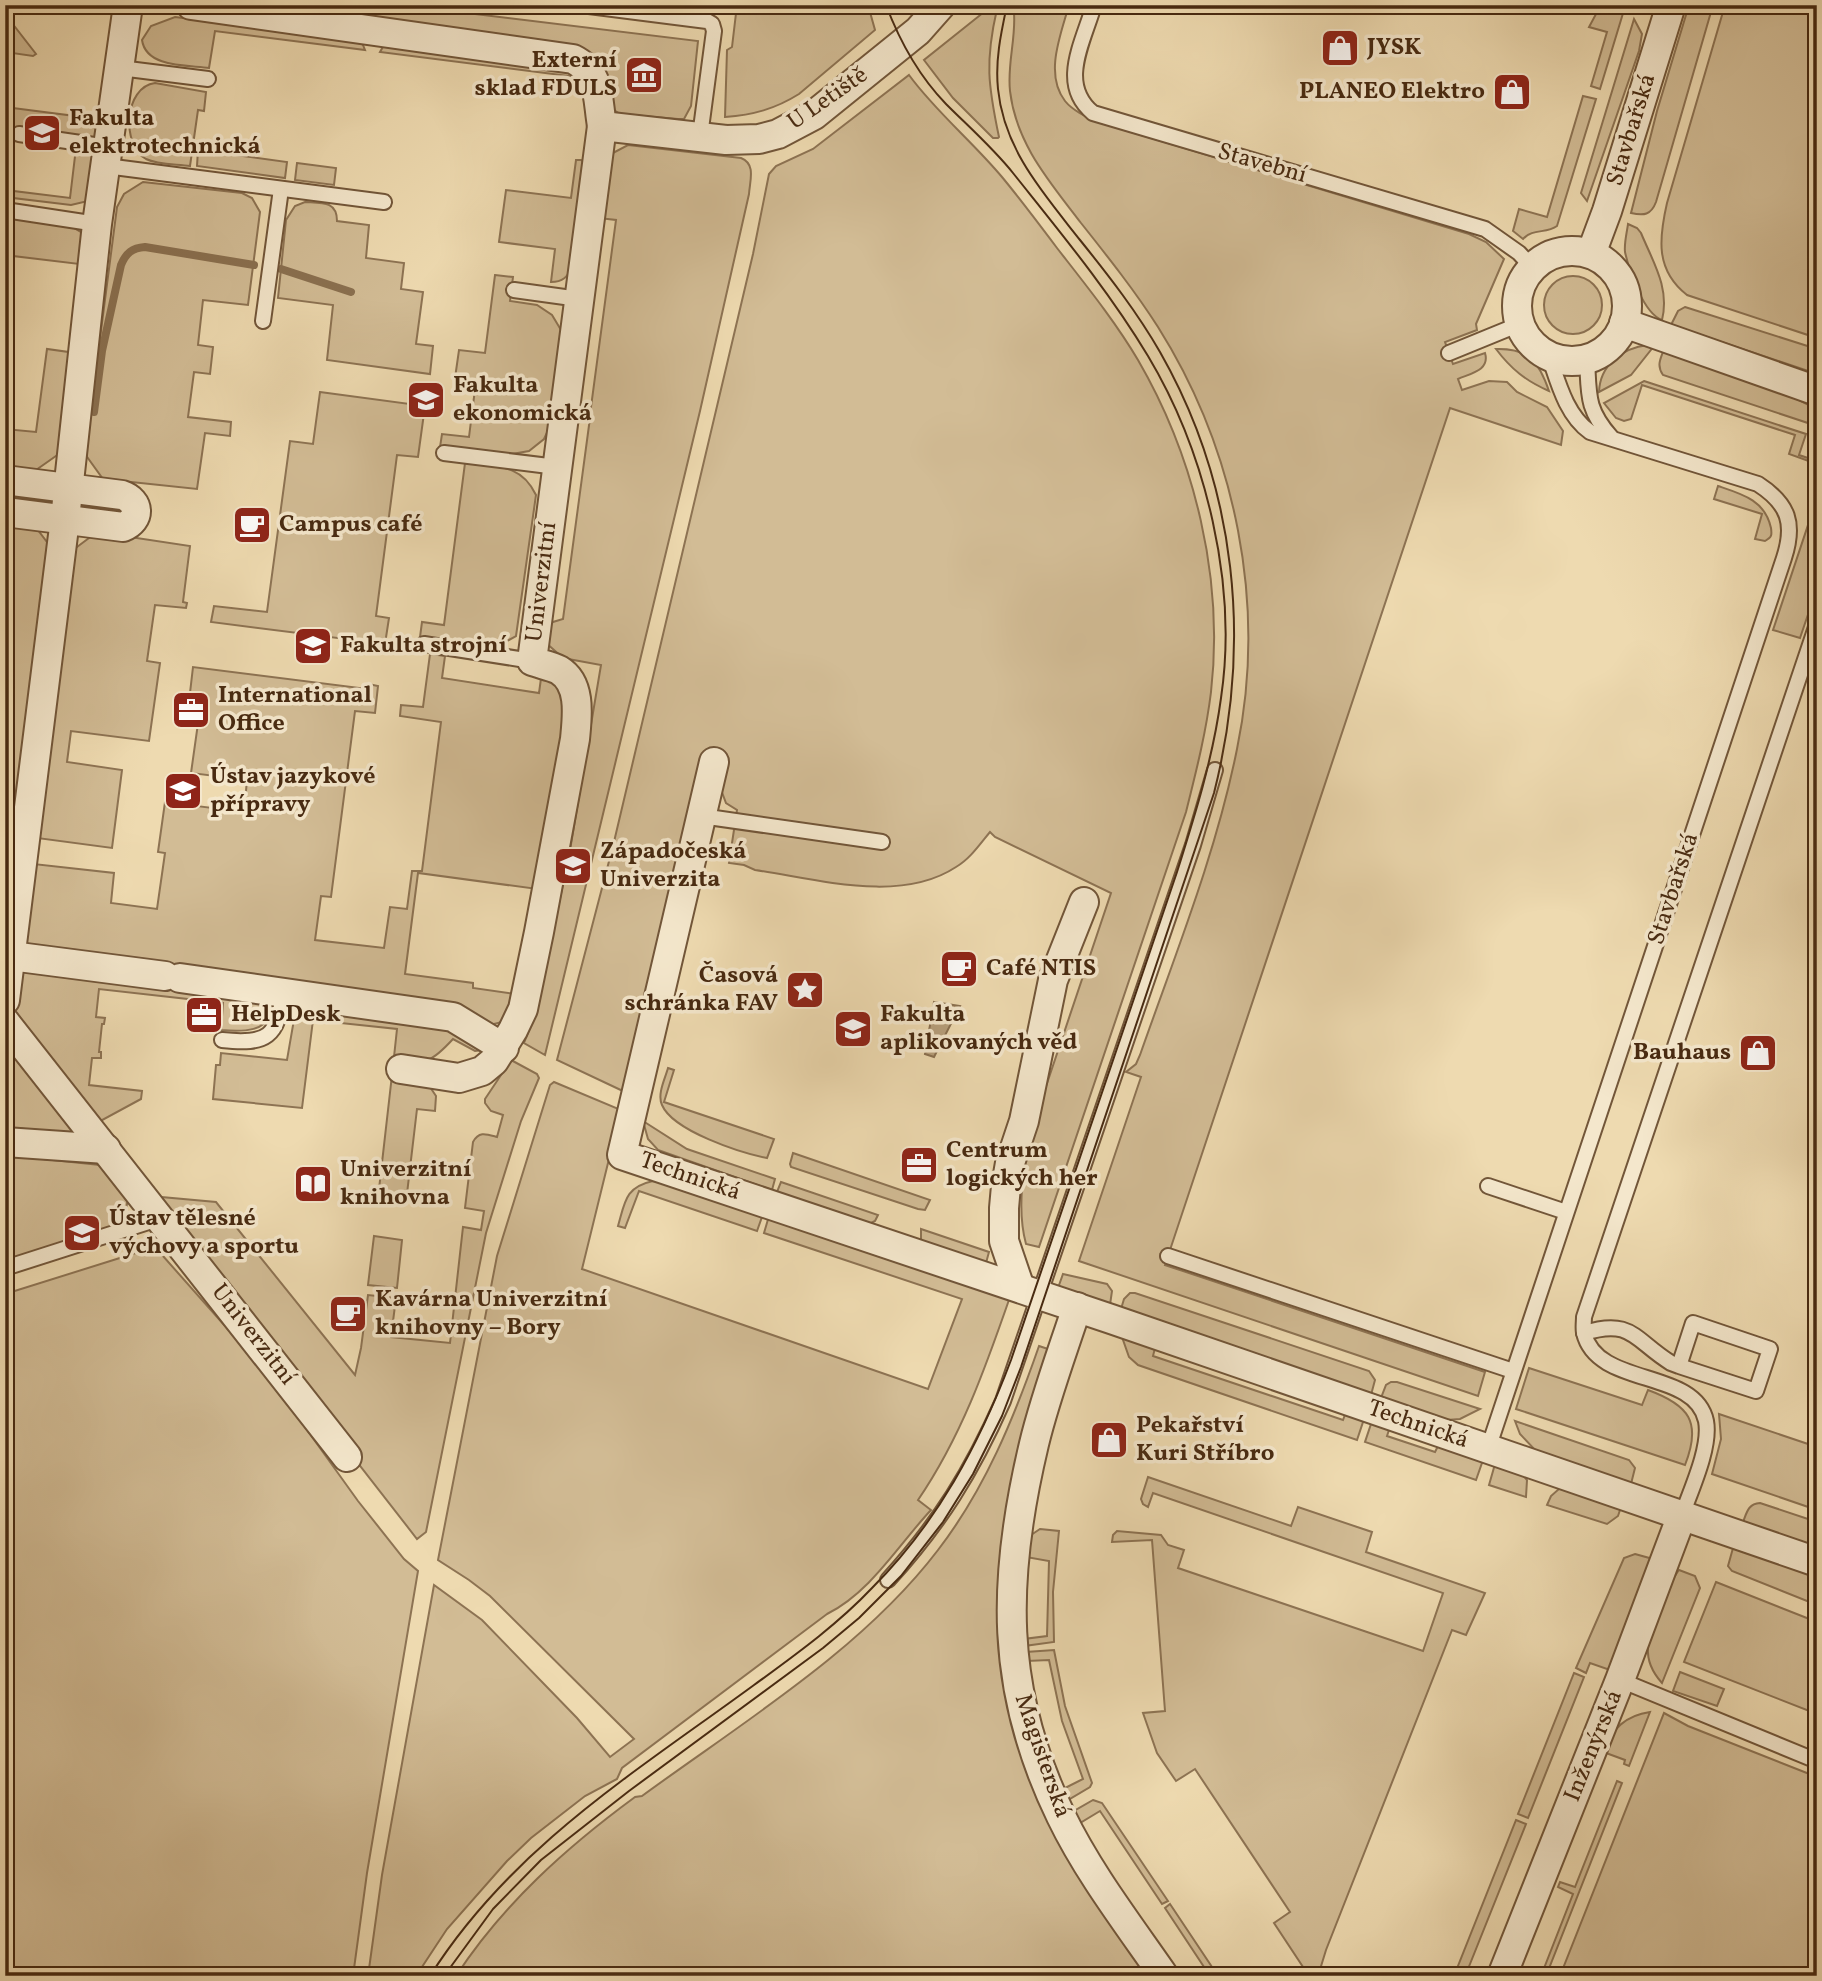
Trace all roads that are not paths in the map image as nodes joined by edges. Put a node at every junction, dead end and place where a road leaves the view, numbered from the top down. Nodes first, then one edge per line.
1 (128, 5) edge
2 (191, 5) edge
3 (581, 5) edge
4 (941, 5) edge
5 (1094, 5) edge
6 (1671, 5) edge
7 (338, 15) edge
8 (120, 68) junction
9 (208, 79) dead end
10 (602, 126) junction
11 (19, 134) dead end
12 (700, 136) junction
13 (107, 156) junction
14 (281, 189) junction
15 (384, 202) dead end
16 (5, 210) edge
17 (97, 224) junction
18 (1591, 254) junction
19 (1532, 268) junction
20 (514, 290) dead end
21 (579, 299) junction
22 (263, 321) dead end
23 (1624, 323) junction
24 (1520, 324) junction
25 (1449, 353) dead end
26 (1549, 356) junction
27 (1587, 359) junction
28 (1817, 391) edge
29 (1612, 438) junction
30 (444, 453) dead end
31 (557, 467) junction
32 (5, 480) edge
33 (68, 488) junction
34 (5, 512) edge
35 (65, 519) junction
36 (1817, 624) edge
37 (424, 644) dead end
38 (532, 661) junction
39 (713, 762) dead end
40 (1215, 770) dead end
41 (701, 816) junction
42 (882, 842) dead end
43 (1084, 902) dead end
44 (11, 956) junction
45 (283, 993) junction
46 (5, 1000) edge
47 (5, 1022) edge
48 (222, 1040) dead end
49 (503, 1048) junction
50 (401, 1069) dead end
51 (5, 1142) edge
52 (106, 1149) junction
53 (1488, 1186) dead end
54 (1566, 1212) junction
55 (161, 1218) junction
56 (1168, 1256) dead end
57 (5, 1268) edge
58 (1030, 1292) junction
59 (1077, 1307) junction
60 (1584, 1333) junction
61 (1679, 1366) junction
62 (1513, 1371) junction
63 (1488, 1449) junction
64 (347, 1457) dead end
65 (1682, 1515) junction
66 (1817, 1562) edge
67 (888, 1580) dead end
68 (1620, 1680) junction
69 (1817, 1760) edge
70 (1164, 1976) edge
71 (1502, 1976) edge

1 - 8 street
2 - 7 street, Univerzitní
3 - 12 lane
4 - 12 street, U Letiště
5 - 19 lane, Stavební
6 - 18 street, Stavbařská
7 - 10 street, Univerzitní
8 - 9 lane
8 - 13 street
10 - 12 street, U Letiště
10 - 21 street, Univerzitní
11 - 13 lane
13 - 14 lane
13 - 17 street
14 - 15 lane
14 - 22 lane
16 - 17 lane
17 - 33 street
18 - 19 street
18 - 23 street
19 - 24 street
20 - 21 lane
21 - 31 street, Univerzitní
23 - 27 street
23 - 28 street
24 - 25 lane
24 - 26 street
26 - 27 street
26 - 29 lane, Stavbařská
27 - 29 lane
29 - 54 lane, Stavbařská
30 - 31 lane
31 - 38 street, Univerzitní
32 - 33 street
33 - 35 street
33 - 35 street
34 - 35 street
35 - 44 street
36 - 60 lane
37 - 38 lane
38 - 49 street, Univerzitní
39 - 41 street, Technická
40 - 58 lane
41 - 42 lane
41 - 58 street, Technická
43 - 58 street
44 - 45 street
44 - 46 street
45 - 48 lane
45 - 49 street
47 - 52 street, Univerzitní
49 - 50 street, Univerzitní
51 - 52 street
52 - 55 street, Univerzitní
53 - 54 lane
54 - 62 lane, Stavbařská
55 - 57 lane
55 - 64 street, Univerzitní
56 - 62 lane
58 - 59 street, Technická
58 - 67 lane
59 - 63 street, Technická
59 - 70 street, Magisterská
60 - 61 lane
60 - 65 lane
61 - 61 lane
62 - 63 lane, Stavbařská
63 - 65 street, Technická
65 - 66 street, Technická
65 - 68 street, Inženýrská
68 - 69 lane
68 - 71 street, Inženýrská

